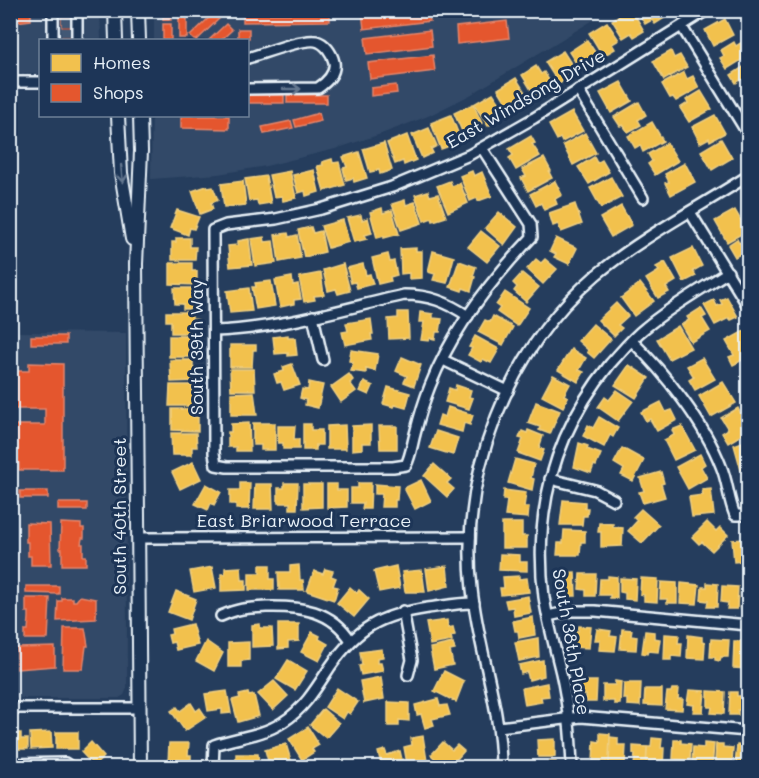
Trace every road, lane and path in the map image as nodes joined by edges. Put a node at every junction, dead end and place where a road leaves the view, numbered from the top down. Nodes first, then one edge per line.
1 (115, 10) edge
2 (138, 10) edge
3 (707, 10) edge
4 (56, 11) edge
5 (682, 27) junction
6 (57, 30) edge
7 (116, 39) edge
8 (139, 39) edge
9 (249, 58) edge
10 (10, 82) edge
11 (39, 82) edge
12 (249, 89) edge
13 (578, 90) junction
14 (118, 117) edge
15 (140, 117) edge
16 (746, 131) dead end
17 (482, 148) junction
18 (748, 176) edge
19 (643, 198) dead end
20 (690, 212) junction
21 (213, 230) joint
22 (135, 264) junction
23 (728, 272) junction
24 (748, 306) edge
25 (313, 316) junction
26 (468, 316) junction
27 (214, 331) junction
28 (632, 340) junction
29 (323, 360) dead end
30 (442, 360) junction
31 (508, 391) junction
32 (550, 479) junction
33 (614, 500) dead end
34 (748, 515) edge
35 (470, 537) junction
36 (139, 538) junction
37 (474, 603) junction
38 (403, 611) junction
39 (221, 616) dead end
40 (548, 616) junction
41 (748, 625) edge
42 (351, 641) junction
43 (408, 675) dead end
44 (10, 708) edge
45 (139, 708) junction
46 (569, 718) junction
47 (499, 727) junction
48 (748, 731) edge
49 (10, 764) edge
50 (72, 768) edge
51 (140, 768) edge
52 (213, 768) edge
53 (501, 768) edge
54 (572, 768) edge

1 - 7 main road
2 - 8 main road
3 - 5 street, East Windsong Drive
4 - 6 street
5 - 13 street, East Windsong Drive
5 - 16 street
12 -> 9 street
10 - 11 street
13 - 17 street, East Windsong Drive
13 - 19 street
14 -> 22 main road, South 40th Street
15 - 22 main road, South 40th Street
17 - 21 street, East Windsong Drive
17 - 26 street
18 - 20 street
20 - 23 street
20 - 31 street
21 - 27 street, South 39th Way
22 - 36 main road, South 40th Street
23 - 24 street
23 - 28 street, South 38th Place
25 - 26 street
25 - 27 street
25 - 29 street
26 - 30 street
27 - 30 street, South 39th Way
28 - 32 street, South 38th Place
28 - 34 street
30 - 31 street
31 - 35 street
32 - 33 street
32 - 40 street, South 38th Place
35 - 36 street, East Briarwood Terrace
35 - 37 street
36 - 45 main road, South 40th Street
37 - 38 street
37 - 47 street
38 - 42 street
38 - 43 street
39 - 42 street
40 - 41 street
40 - 46 street, South 38th Place
42 - 52 street
44 - 45 street
45 - 51 main road, South 40th Street
46 - 47 street
46 - 48 street
46 - 54 street, South 38th Place
47 - 53 street
49 - 50 street

